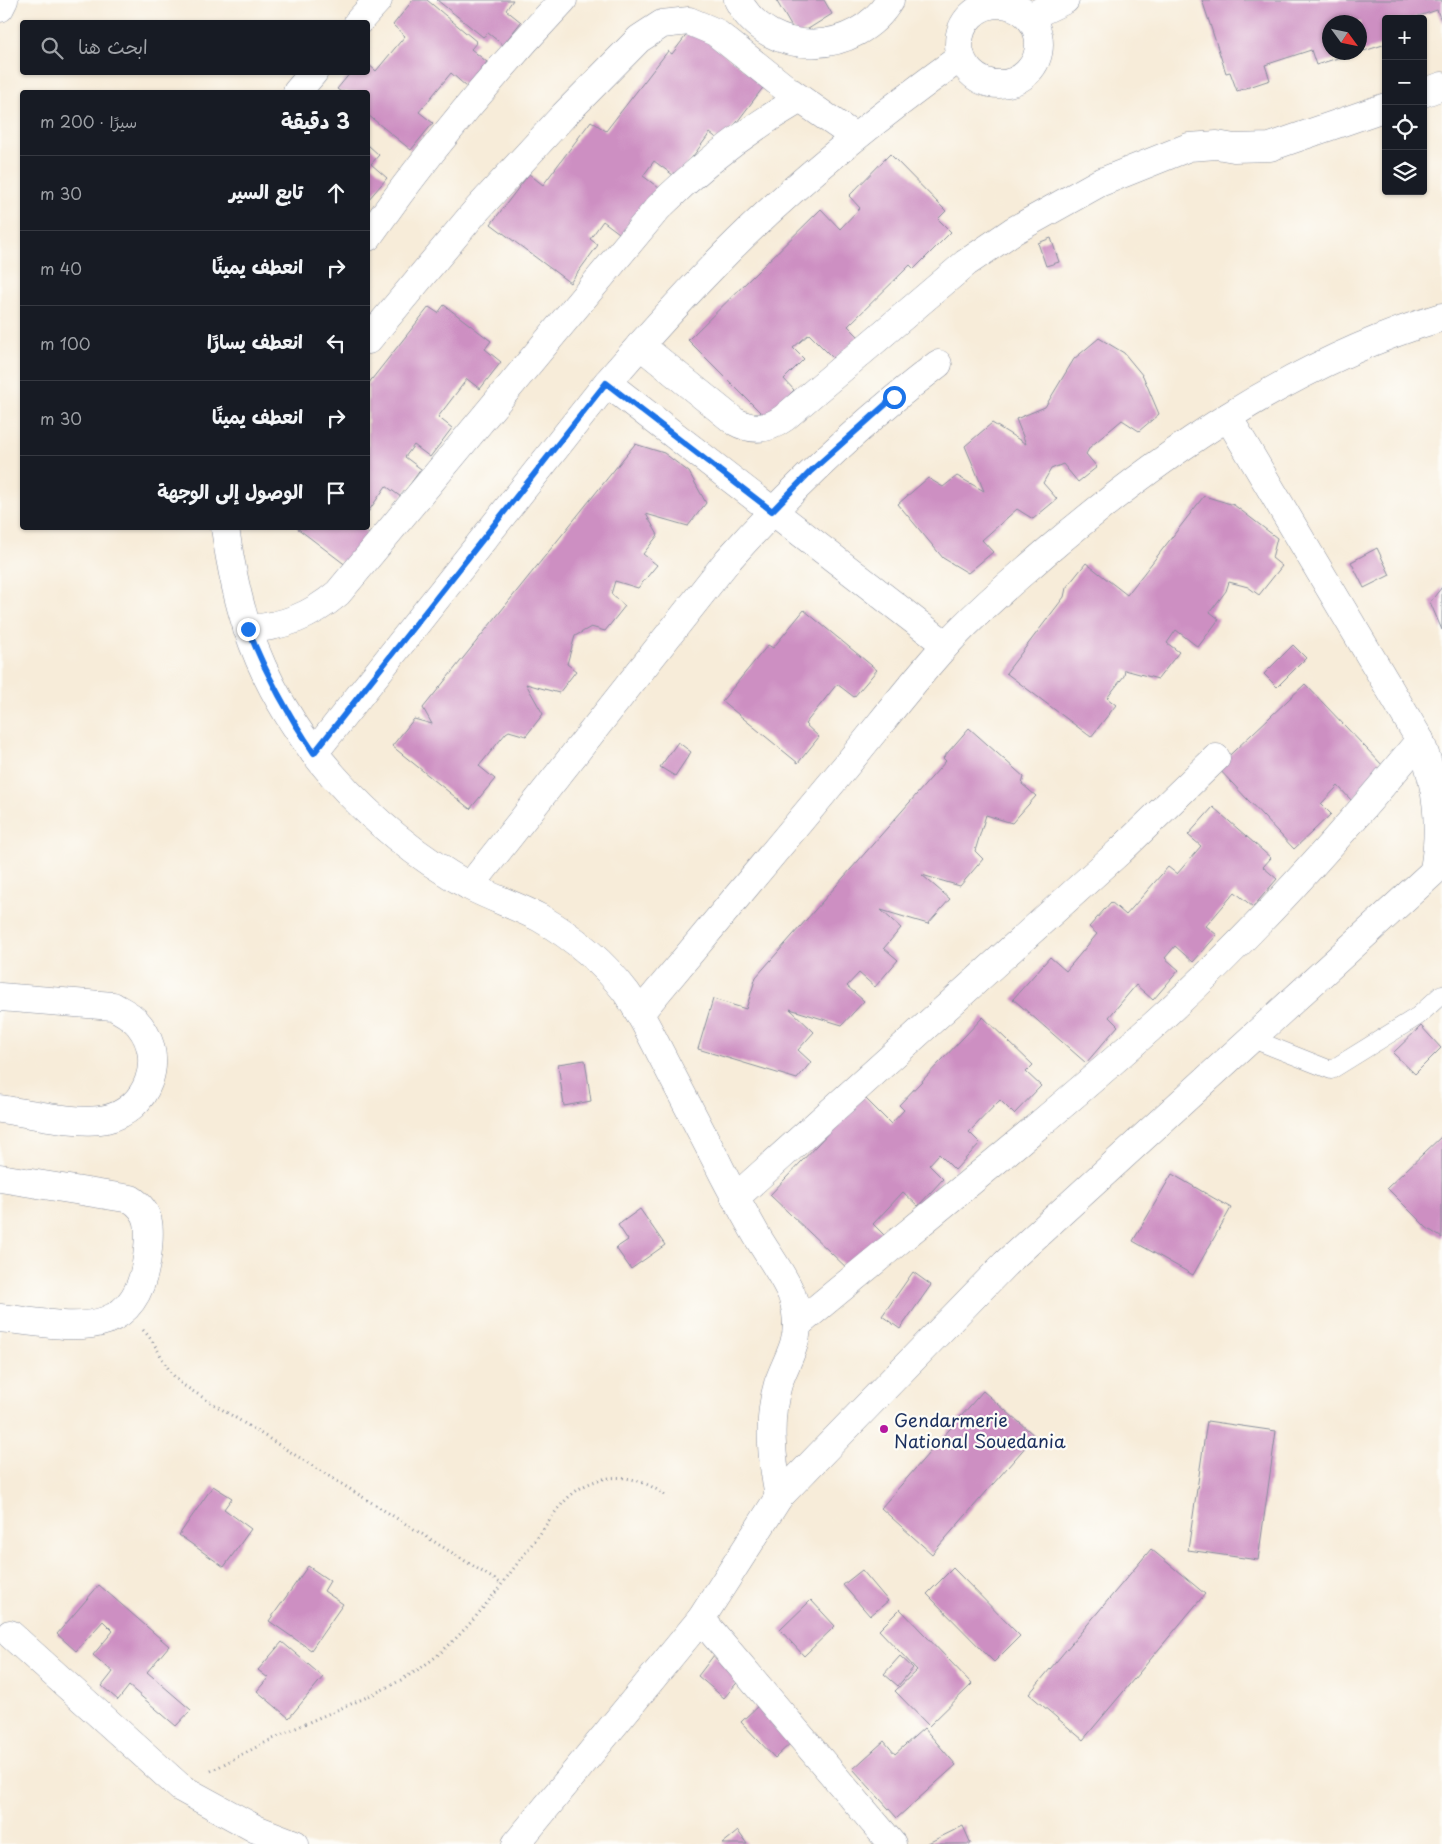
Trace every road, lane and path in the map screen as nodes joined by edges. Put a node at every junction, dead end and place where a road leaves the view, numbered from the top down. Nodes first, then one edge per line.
1 (4, 0) edge
2 (378, 0) edge
3 (563, 0) edge
4 (738, 0) edge
5 (890, 0) edge
6 (1065, 0) edge
7 (969, 7) edge
8 (0, 8) edge
9 (1029, 17) junction
10 (360, 20) edge
11 (961, 57) junction
12 (311, 75) edge
13 (1442, 86) edge
14 (299, 90) edge
15 (1427, 92) edge
16 (800, 98) junction
17 (1382, 107) edge
18 (855, 137) junction
19 (370, 235) edge
20 (1442, 317) edge
21 (370, 338) edge
22 (640, 345) junction
23 (938, 364) dead end
24 (606, 383) junction
25 (1228, 417) junction
26 (772, 511) junction
27 (226, 530) edge
28 (248, 629) junction
29 (946, 645) junction
30 (1420, 740) junction
31 (314, 753) junction
32 (1216, 758) dead end
33 (1442, 760) edge
34 (1438, 867) edge
35 (470, 886) junction
36 (1442, 994) edge
37 (0, 997) edge
38 (640, 1013) junction
39 (1250, 1038) junction
40 (0, 1109) edge
41 (0, 1178) edge
42 (735, 1198) junction
43 (116, 1317) junction
44 (0, 1318) edge
45 (797, 1325) junction
46 (665, 1495) dead end
47 (779, 1497) junction
48 (502, 1584) junction
49 (701, 1619) junction
50 (10, 1634) dead end
51 (181, 1788) junction
52 (295, 1844) edge
53 (516, 1844) edge
54 (892, 1844) edge

1 - 8 street
2 - 10 street
3 - 19 street
4 - 5 street
6 - 9 street
7 - 9 street
7 - 11 street
9 - 11 street
11 - 18 street
12 - 14 street
13 - 15 street
16 - 18 street
16 - 21 street
16 - 28 street
17 - 22 street
18 - 22 street
20 - 25 street
22 - 24 street
23 - 26 street
24 - 26 street
24 - 31 street
25 - 29 street
25 - 30 street
26 - 29 street
26 - 35 street
27 - 28 street
28 - 31 street
29 - 38 street
30 - 33 street
30 - 34 street
30 - 45 street
31 - 35 street
32 - 42 street
34 - 39 street
35 - 38 street
36 - 39 lane
37 - 40 street
38 - 42 street
39 - 47 street
41 - 43 street
42 - 45 street
43 - 44 street
43 - 48 path
45 - 47 street
46 - 48 path
47 - 49 street
48 - 51 path
49 - 53 street
49 - 54 street
50 - 51 street
51 - 52 street

